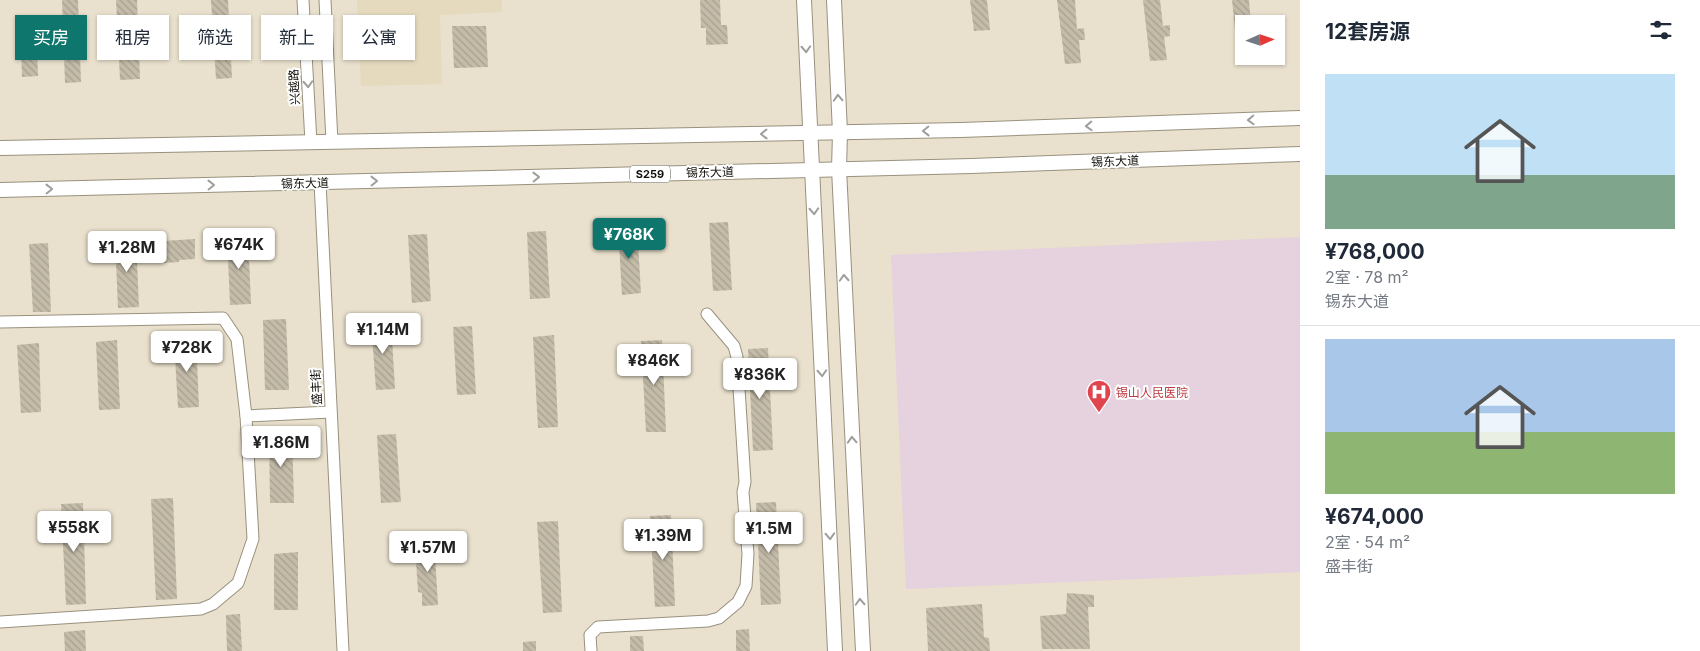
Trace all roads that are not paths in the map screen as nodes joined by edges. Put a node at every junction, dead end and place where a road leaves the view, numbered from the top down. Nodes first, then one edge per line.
1 (303, 0) edge
2 (325, 0) edge
3 (804, 0) edge
4 (834, 0) edge
5 (1300, 118) edge
6 (840, 132) junction
7 (811, 133) junction
8 (311, 142) junction
9 (332, 142) junction
10 (0, 148) edge
11 (1300, 154) edge
12 (839, 169) junction
13 (812, 170) junction
14 (320, 182) junction
15 (0, 190) edge
16 (708, 314) dead end
17 (0, 322) edge
18 (331, 412) junction
19 (246, 416) junction
20 (0, 622) edge
21 (343, 651) edge
22 (591, 651) edge
23 (835, 651) edge
24 (863, 651) edge

1 -> 8 street, 兴越路
2 - 9 street
3 -> 7 main road
6 -> 4 main road
5 -> 6 main road
6 - 7 main road
6 - 12 main road
7 -> 9 main road
7 - 13 main road
8 - 9 main road
8 - 10 main road
11 - 12 main road, 锡东大道 / S259
12 - 13 main road, 锡东大道 / S259
24 -> 12 main road
14 -> 13 main road, 锡东大道 / S259
13 -> 23 main road
15 -> 14 main road, 锡东大道 / S259
14 - 18 street, 盛丰街
16 - 22 street
17 - 19 street
18 - 19 street
18 - 21 street, 盛丰街
19 - 20 street

